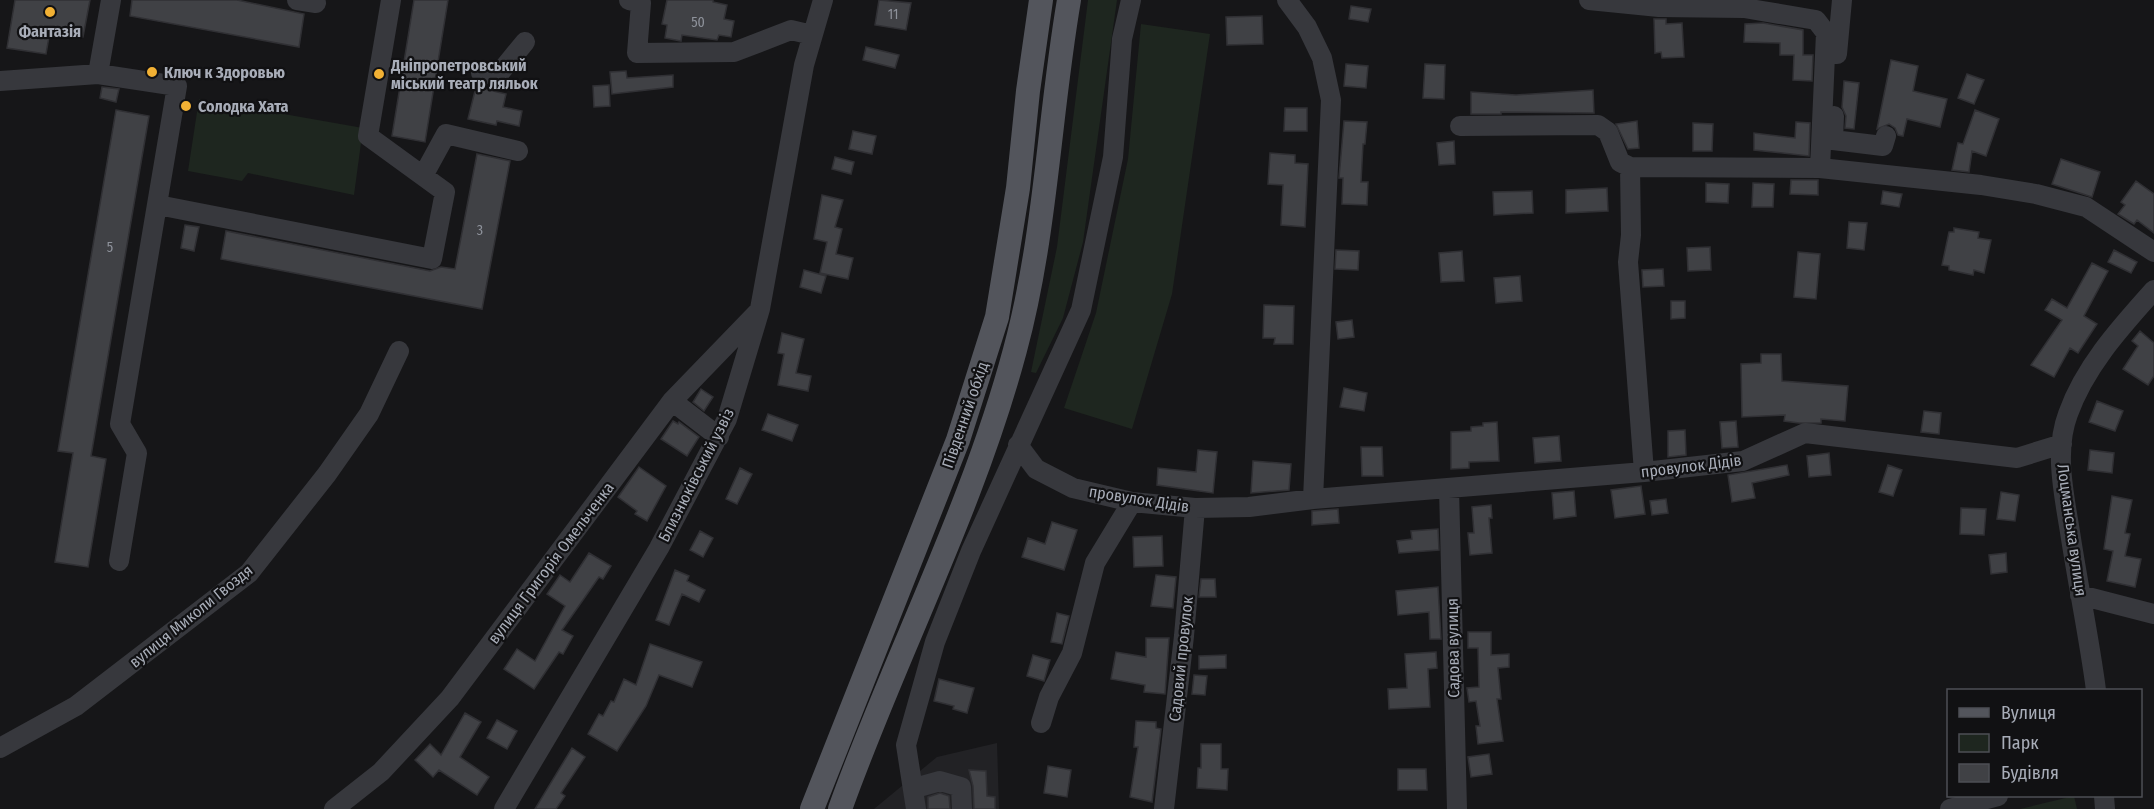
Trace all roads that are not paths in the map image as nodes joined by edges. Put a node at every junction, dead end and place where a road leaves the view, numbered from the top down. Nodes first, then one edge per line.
1 (111, 0) edge
2 (391, 0) edge
3 (629, 0) edge
4 (824, 0) edge
5 (1041, 0) edge
6 (1069, 0) edge
7 (1131, 0) edge
8 (1287, 0) edge
9 (1304, 0) edge
10 (1589, 0) edge
11 (1842, 0) edge
12 (1307, 27) junction
13 (813, 35) junction
14 (525, 42) dead end
15 (481, 73) dead end
16 (98, 74) junction
17 (0, 81) edge
18 (1460, 126) dead end
19 (1886, 136) dead end
20 (1833, 140) junction
21 (519, 151) dead end
22 (1630, 167) junction
23 (1820, 168) junction
24 (1840, 171) junction
25 (423, 176) junction
26 (158, 205) junction
27 (2154, 252) edge
28 (2154, 290) edge
29 (760, 309) junction
30 (399, 351) dead end
31 (672, 401) junction
32 (719, 437) junction
33 (2062, 444) junction
34 (1018, 445) junction
35 (1644, 472) junction
36 (1449, 488) junction
37 (1313, 499) junction
38 (1132, 502) junction
39 (1194, 508) junction
40 (119, 561) dead end
41 (2080, 594) junction
42 (2154, 614) edge
43 (2096, 689) edge
44 (1041, 723) dead end
45 (0, 748) edge
46 (915, 788) junction
47 (1991, 797) edge
48 (334, 809) edge
49 (504, 809) edge
50 (812, 809) edge
51 (840, 809) edge
52 (916, 809) edge
53 (962, 809) edge
54 (1164, 809) edge
55 (1457, 809) edge
56 (1950, 809) edge

1 - 16 street
2 - 25 street
3 - 13 street
4 - 13 street, Близнюківський узвіз
5 - 50 main road, Південний обхід
6 - 51 main road, Південний обхід
7 - 34 street
8 - 12 street
9 - 12 street
10 - 23 street
11 - 20 street
12 - 37 street
13 - 29 street, Близнюківський узвіз
14 - 15 street
16 - 17 street
16 - 26 street
18 - 22 street
19 - 20 street
20 - 24 street
21 - 25 street
22 - 23 street
22 - 35 street
23 - 24 street
24 - 27 street
25 - 26 street
26 - 40 street
28 - 33 street, Лоцманська вулиця
29 - 31 street, вулиця Григорія Омельченка
29 - 32 street, Близнюківський узвіз
30 - 45 street, вулиця Миколи Гвоздя
31 - 32 street
31 - 48 street, вулиця Григорія Омельченка
32 - 49 street, Близнюківський узвіз
33 - 35 street, провулок Дідів
33 - 41 street, Лоцманська вулиця
34 - 38 street, провулок Дідів
34 - 46 street
35 - 36 street, провулок Дідів
36 - 37 street, провулок Дідів
36 - 55 street, Садова вулиця
37 - 39 street, провулок Дідів
38 - 39 street, провулок Дідів
38 - 44 street
39 - 54 street, Садовий провулок
41 - 42 street
41 - 43 street, Лоцманська вулиця
46 - 52 street
46 - 53 street
47 - 56 street

